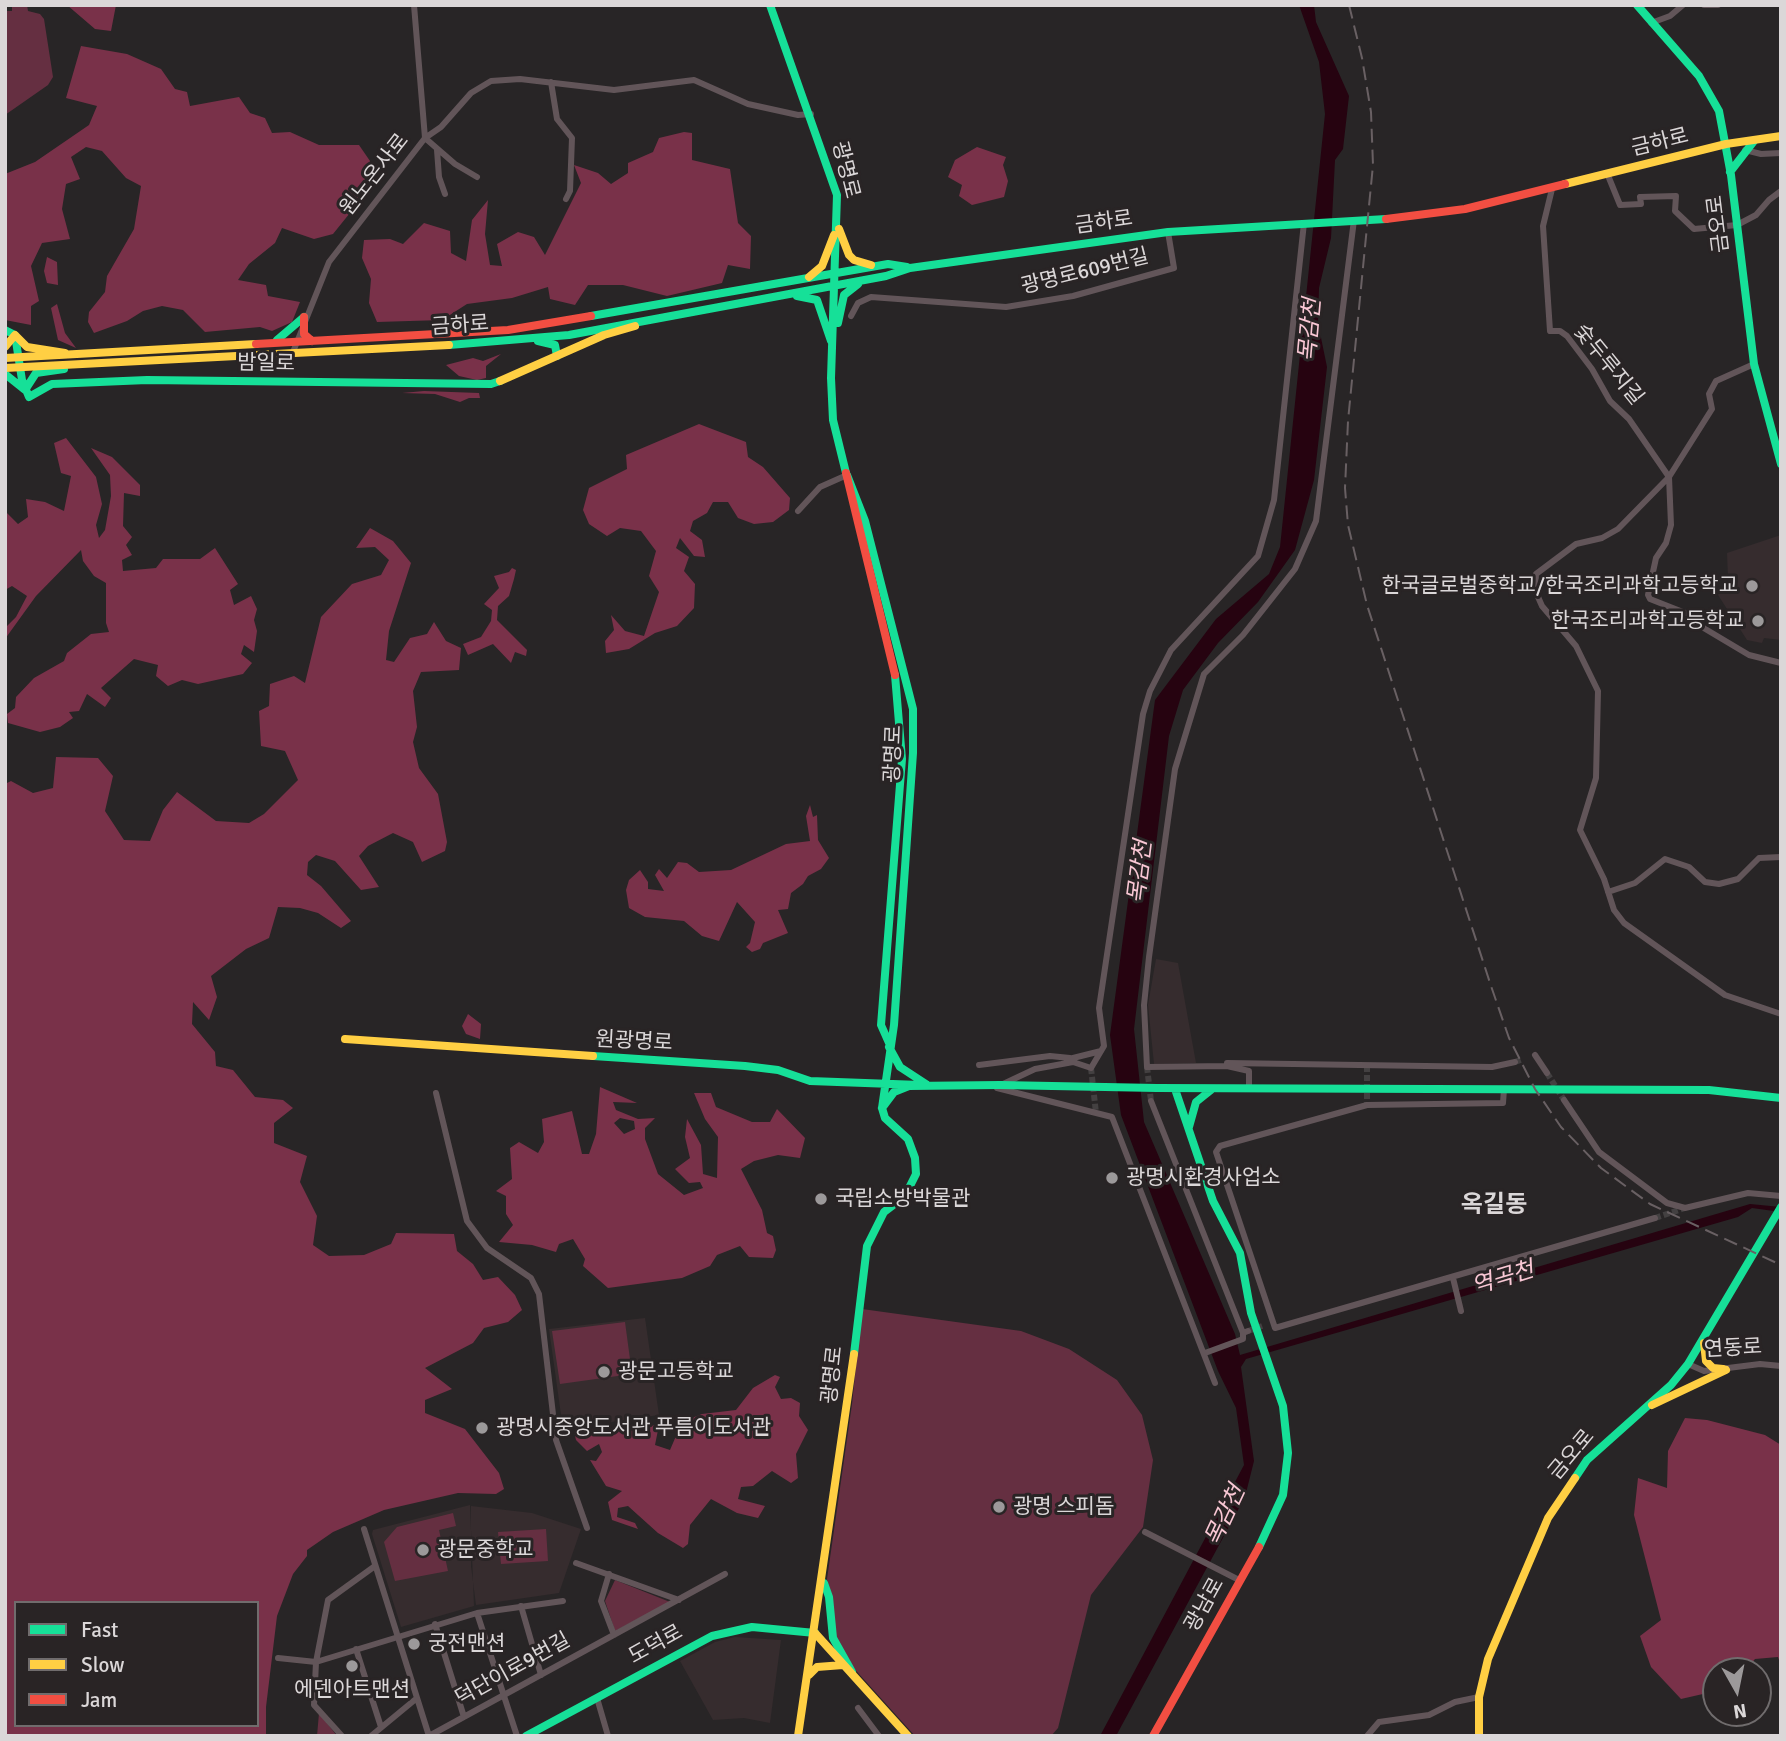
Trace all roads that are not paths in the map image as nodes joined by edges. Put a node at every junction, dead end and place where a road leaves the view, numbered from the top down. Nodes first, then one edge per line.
1 (414, 5) edge
2 (770, 5) edge
3 (1637, 5) edge
4 (1683, 5) edge
5 (1704, 5) edge
6 (1718, 5) edge
7 (1651, 23) junction
8 (551, 82) junction
9 (811, 114) junction
10 (1781, 136) edge
11 (425, 138) junction
12 (1755, 139) junction
13 (1726, 144) junction
14 (437, 150) junction
15 (1745, 150) junction
16 (1781, 153) edge
17 (1730, 172) junction
18 (1608, 173) junction
19 (477, 177) dead end
20 (1552, 189) junction
21 (1781, 191) edge
22 (445, 194) dead end
23 (566, 199) dead end
24 (1354, 220) junction
25 (1304, 223) junction
26 (1737, 225) junction
27 (837, 226) junction
28 (1168, 232) junction
29 (876, 266) junction
30 (910, 268) junction
31 (836, 274) junction
32 (799, 281) junction
33 (864, 281) junction
34 (836, 285) junction
35 (788, 294) junction
36 (633, 309) junction
37 (851, 316) dead end
38 (304, 317) junction
39 (661, 317) junction
40 (601, 328) junction
41 (5, 330) edge
42 (15, 335) junction
43 (525, 339) junction
44 (312, 341) junction
45 (273, 342) junction
46 (295, 342) junction
47 (5, 347) edge
48 (833, 347) junction
49 (574, 348) junction
50 (293, 352) junction
51 (557, 356) junction
52 (5, 358) edge
53 (19, 358) junction
54 (76, 360) junction
55 (1754, 364) junction
56 (21, 367) junction
57 (5, 368) edge
58 (5, 374) edge
59 (25, 390) junction
60 (1781, 464) edge
61 (847, 475) junction
62 (1669, 477) junction
63 (798, 511) dead end
64 (1781, 663) edge
65 (1781, 857) edge
66 (1608, 892) junction
67 (1781, 1014) edge
68 (345, 1039) dead end
69 (888, 1045) junction
70 (1101, 1051) junction
71 (1535, 1055) dead end
72 (1068, 1061) junction
73 (1515, 1062) tunnel mouth
74 (979, 1065) dead end
75 (1215, 1066) junction
76 (1276, 1066) junction
77 (1249, 1071) junction
78 (1547, 1073) tunnel mouth
79 (884, 1085) junction
80 (924, 1085) junction
81 (988, 1085) junction
82 (1000, 1085) junction
83 (1175, 1088) junction
84 (1216, 1088) junction
85 (1250, 1088) junction
86 (1504, 1089) junction
87 (436, 1093) dead end
88 (1781, 1098) edge
89 (1564, 1100) tunnel mouth
90 (1152, 1101) tunnel mouth
91 (882, 1108) junction
92 (1189, 1130) junction
93 (1781, 1196) edge
94 (1781, 1207) edge
95 (1655, 1218) tunnel mouth
96 (1452, 1278) junction
97 (1461, 1311) dead end
98 (1273, 1322) junction
99 (1265, 1325) tunnel mouth
100 (1705, 1338) junction
101 (1205, 1353) junction
102 (1688, 1364) junction
103 (1781, 1366) edge
104 (1726, 1370) junction
105 (1215, 1384) dead end
106 (1637, 1413) junction
107 (587, 1528) dead end
108 (363, 1529) dead end
109 (1145, 1532) dead end
110 (576, 1563) dead end
111 (375, 1566) junction
112 (609, 1574) junction
113 (725, 1574) dead end
114 (822, 1580) junction
115 (1239, 1580) junction
116 (563, 1601) dead end
117 (679, 1601) junction
118 (521, 1606) junction
119 (477, 1613) junction
120 (435, 1624) junction
121 (815, 1633) junction
122 (399, 1635) junction
123 (614, 1635) junction
124 (356, 1649) junction
125 (278, 1658) dead end
126 (316, 1662) junction
127 (843, 1665) junction
128 (541, 1675) junction
129 (853, 1675) junction
130 (807, 1681) junction
131 (503, 1697) junction
132 (1479, 1697) junction
133 (417, 1698) junction
134 (597, 1698) junction
135 (858, 1708) dead end
136 (464, 1717) junction
137 (381, 1727) junction
138 (342, 1736) edge
139 (371, 1736) edge
140 (429, 1736) edge
141 (516, 1736) edge
142 (526, 1736) edge
143 (608, 1736) edge
144 (797, 1736) edge
145 (879, 1736) edge
146 (908, 1736) edge
147 (1153, 1736) edge
148 (1367, 1736) edge
149 (1479, 1736) edge

1 - 11 street, 원노온사로
2 - 9 main road, 광명로
3 - 7 main road, 금오로
4 - 7 street
5 - 6 street
7 - 13 main road, 금오로
8 - 9 street
8 - 11 street
8 - 23 street
9 - 27 main road, 광명로
10 - 12 main road, 금하로
11 - 14 street
11 - 38 street, 원노온사로
12 - 13 main road, 금하로
12 - 15 main road
13 - 17 main road, 금오로
13 - 18 main road, 금하로
14 - 19 street
14 - 22 street
15 - 16 street
15 - 17 main road
17 - 26 main road, 금오로
18 - 20 main road, 금하로
18 - 26 street
20 - 24 main road, 금하로
20 - 62 street, 숯두루지길
21 - 26 street
24 - 25 main road, 금하로
24 - 75 street
25 - 28 main road, 금하로
25 - 70 street
26 - 55 main road, 금오로
27 - 29 main road
27 - 31 main road, 광명로
27 - 32 main road
28 - 30 main road, 금하로
28 - 37 street, 광명로609번길
29 - 30 main road, 금하로
29 - 31 main road, 금하로
30 - 33 main road, 금하로
31 - 32 main road, 금하로
31 - 34 main road, 광명로
32 - 36 main road, 금하로
33 - 34 main road, 금하로
33 - 48 main road
34 - 35 main road, 금하로
34 - 48 main road, 광명로
35 - 39 main road, 금하로
35 - 48 main road
36 - 40 main road
36 - 44 main road, 금하로
38 - 44 main road
38 - 45 main road
38 - 46 street, 원노온사로
39 - 40 main road, 금하로
39 - 49 main road
40 - 43 main road, 금하로
40 - 49 main road
41 - 42 main road
42 - 47 main road
42 - 53 main road
42 - 54 main road
43 - 50 main road, 금하로
43 - 51 main road
44 - 46 main road, 금하로
45 - 46 main road, 금하로
45 - 54 main road, 금하로
46 - 50 street, 원노온사로
48 - 61 main road, 광명로
49 - 51 main road, 밤일로
50 - 54 main road, 금하로
51 - 59 main road, 밤일로
52 - 53 main road, 금하로
53 - 54 main road, 금하로
53 - 56 main road
54 - 56 main road, 금하로
54 - 59 main road
55 - 60 main road, 금오로
55 - 62 street
56 - 57 main road, 금하로
56 - 59 main road
58 - 59 main road
61 - 63 street
61 - 69 main road, 광명로
61 - 69 main road, 광명로
62 - 64 street
62 - 66 street
65 - 66 street
66 - 67 street
68 - 79 main road, 원광명로
69 - 79 main road, 광명로
69 - 80 main road
70 - 72 street
70 - 72 street
71 - 78 street
72 - 74 street
72 - 82 street
73 - 76 street
75 - 76 street
75 - 77 street
76 - 77 street
77 - 85 street
79 - 80 main road, 원광명로
79 - 91 main road, 광명로
80 - 81 main road, 원광명로
80 - 91 main road
81 - 82 main road, 원광명로
81 - 101 street
82 - 83 main road, 원광명로, bridge
83 - 84 main road, 원광명로
83 - 92 main road
84 - 85 main road, 원광명로
84 - 92 main road
85 - 86 main road, 원광명로
86 - 88 main road, 원광명로
86 - 98 street
87 - 107 street
89 - 93 street
90 - 101 street
91 - 114 main road, 광명로
92 - 115 main road, 광남로
94 - 100 main road, 금오로
95 - 96 street
96 - 97 street
96 - 98 street
98 - 99 street
100 - 102 main road, 금오로
100 - 104 main road
101 - 105 street
102 - 104 street, 연동로
102 - 106 main road, 금오로
103 - 104 street, 연동로
104 - 106 main road
106 - 132 main road, 금오로
108 - 111 street
109 - 115 street
110 - 112 street
111 - 122 street
111 - 126 street
112 - 117 street
112 - 123 street
113 - 117 street, 덕단이로9번길
114 - 121 main road, 광명로
114 - 129 main road
115 - 147 main road, 광남로
116 - 118 street
117 - 123 street, 덕단이로9번길
118 - 119 street
118 - 128 street
119 - 120 street
119 - 131 street
120 - 122 street
120 - 136 street
121 - 127 main road
121 - 130 main road, 광명로
121 - 134 main road, 도덕로
122 - 124 street
122 - 133 street
123 - 128 street, 덕단이로9번길
124 - 126 street
124 - 137 street
125 - 126 street
126 - 138 street
127 - 129 main road
127 - 130 main road
128 - 131 street, 덕단이로9번길
129 - 146 main road
130 - 144 main road, 광명로
131 - 136 street, 덕단이로9번길
131 - 141 street
132 - 148 street
132 - 149 main road, 금오로
133 - 137 street
133 - 140 street
134 - 142 main road, 도덕로
134 - 143 street
135 - 145 street
136 - 140 street, 덕단이로9번길
137 - 139 street

